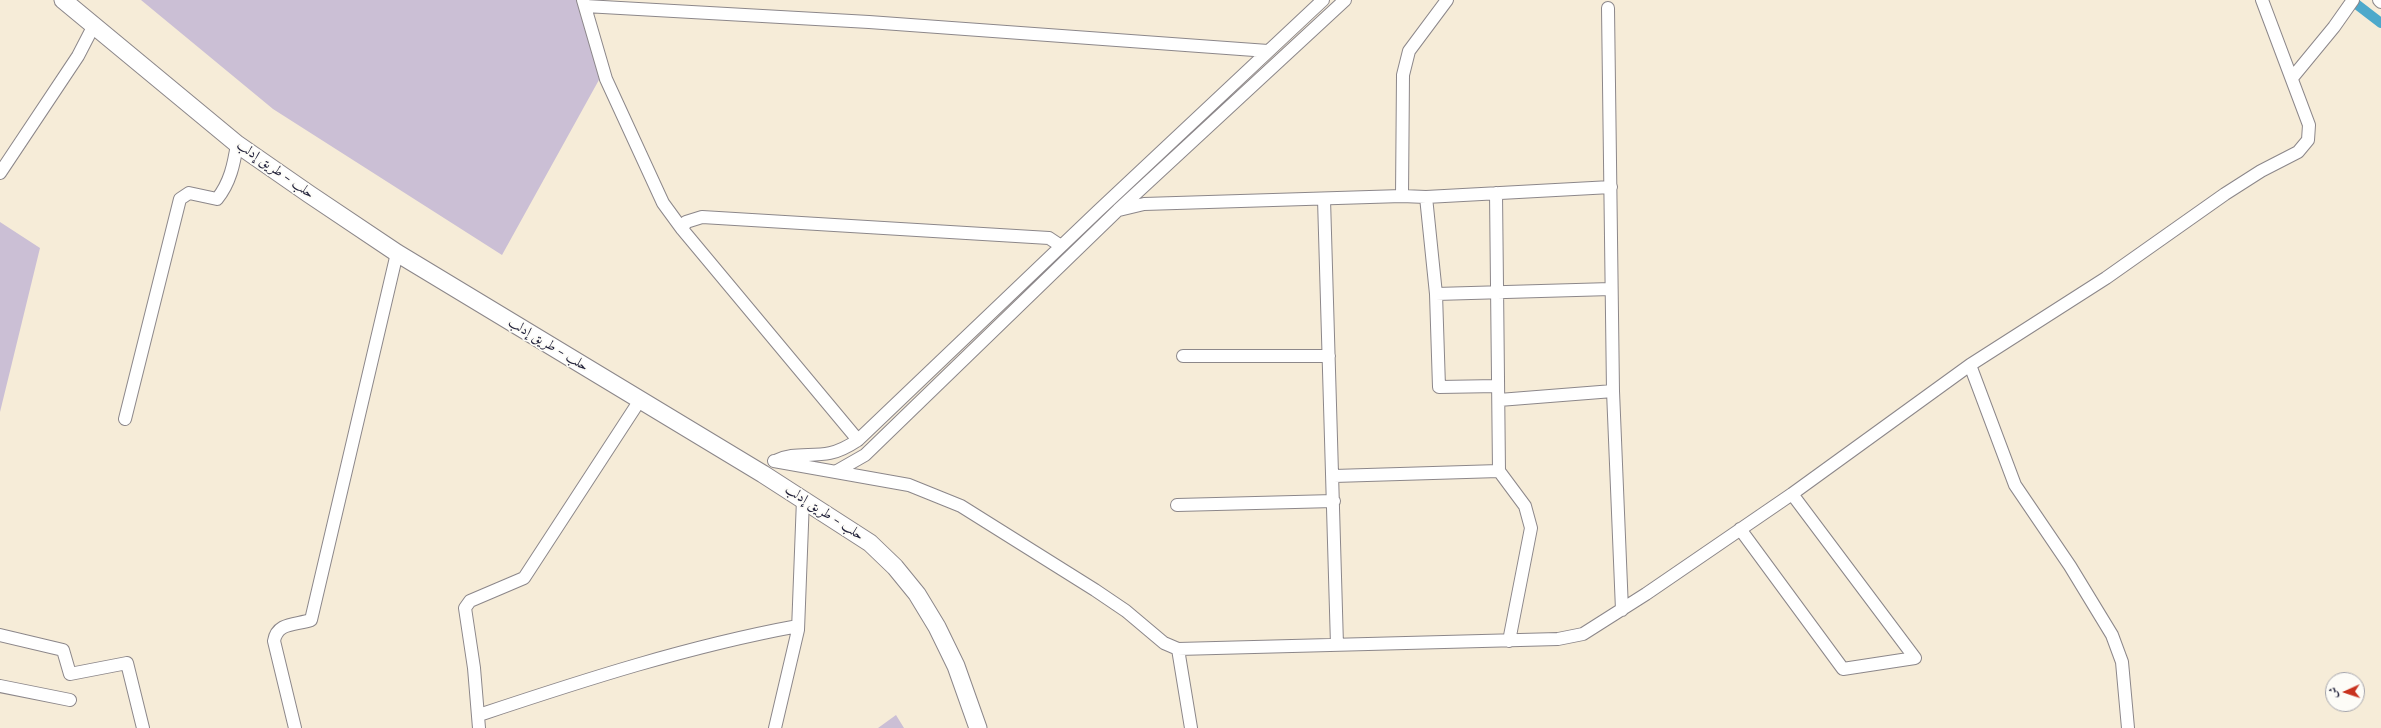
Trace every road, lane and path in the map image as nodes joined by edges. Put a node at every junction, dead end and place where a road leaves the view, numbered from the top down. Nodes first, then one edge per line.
1 (63, 0) edge
2 (1323, 0) edge
3 (1345, 0) edge
4 (1447, 0) edge
5 (2262, 0) edge
6 (2353, 0) edge
7 (584, 3) edge
8 (1608, 8) dead end
9 (94, 26) junction
10 (1268, 51) junction
11 (2292, 78) junction
12 (237, 144) junction
13 (0, 173) edge
14 (1611, 187) junction
15 (1496, 194) junction
16 (1402, 196) junction
17 (1426, 197) junction
18 (1324, 199) junction
19 (1118, 210) junction
20 (1098, 211) junction
21 (682, 229) junction
22 (1061, 246) junction
23 (397, 253) junction
24 (1611, 289) junction
25 (1497, 292) junction
26 (1436, 294) junction
27 (1183, 356) dead end
28 (1329, 356) junction
29 (1970, 366) junction
30 (1498, 386) junction
31 (1613, 391) junction
32 (640, 400) junction
33 (1499, 400) junction
34 (125, 420) dead end
35 (858, 440) junction
36 (775, 461) junction
37 (837, 471) junction
38 (1499, 471) junction
39 (763, 474) junction
40 (1334, 476) junction
41 (1792, 494) junction
42 (803, 499) junction
43 (1334, 501) junction
44 (1177, 505) dead end
45 (1740, 529) junction
46 (1622, 610) junction
47 (798, 626) junction
48 (0, 635) edge
49 (1509, 641) junction
50 (1337, 645) junction
51 (1178, 649) junction
52 (0, 686) edge
53 (70, 700) dead end
54 (479, 715) junction
55 (143, 728) edge
56 (295, 728) edge
57 (479, 728) edge
58 (775, 728) edge
59 (978, 728) edge
60 (1192, 728) edge
61 (2128, 728) edge

1 - 9 highway, حلب - طريق إدلب
2 - 10 street
3 - 19 street
4 - 16 street
5 - 11 street
6 - 11 street
7 - 10 street
7 - 21 street
8 - 14 street
9 - 12 highway, حلب - طريق إدلب
9 - 13 street
10 - 20 street
11 - 29 street
12 - 23 highway, حلب - طريق إدلب
12 - 34 street
14 - 15 street
14 - 24 street
15 - 17 street
15 - 25 street
16 - 17 street
16 - 18 street
17 - 26 street
18 - 19 street
18 - 28 street
19 - 20 street
19 - 37 street
20 - 22 street
21 - 22 street
21 - 35 street
22 - 35 street
23 - 32 highway, حلب - طريق إدلب
23 - 56 street
24 - 25 street
24 - 31 street
25 - 26 street
25 - 30 street
26 - 30 street
27 - 28 street
28 - 40 street
29 - 41 street
29 - 61 street
30 - 33 street
31 - 33 street
31 - 46 street
32 - 39 highway, حلب - طريق إدلب
32 - 54 street
33 - 38 street
35 - 36 street
36 - 37 street
36 - 39 street
37 - 51 street
38 - 40 street
38 - 49 street
39 - 42 highway, حلب - طريق إدلب
40 - 43 street
41 - 45 street
41 - 45 street
42 - 47 street
42 - 59 highway, حلب - طريق إدلب
43 - 44 street
43 - 50 street
45 - 46 street
46 - 49 street
47 - 54 street
47 - 58 street
48 - 55 street
49 - 50 street
50 - 51 street
51 - 60 street
52 - 53 street
54 - 57 street

